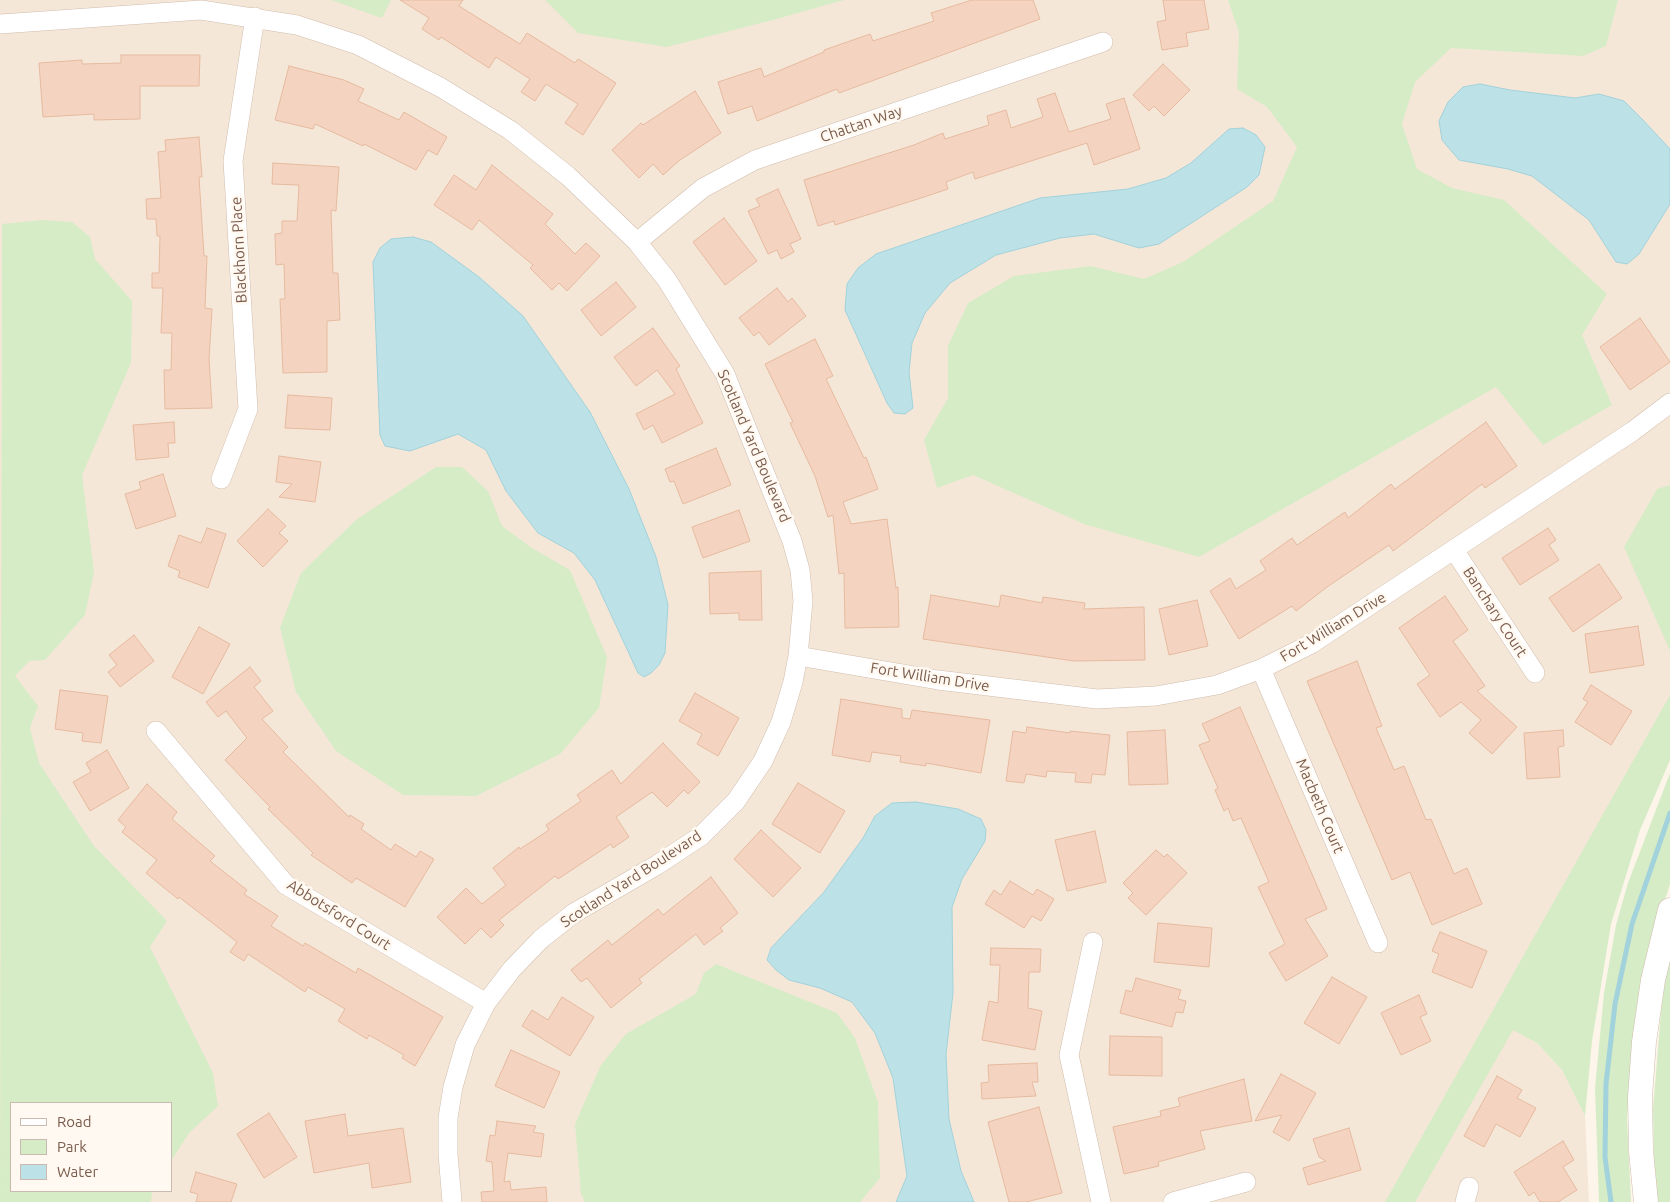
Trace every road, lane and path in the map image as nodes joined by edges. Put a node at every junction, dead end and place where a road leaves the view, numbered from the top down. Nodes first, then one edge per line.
1 (255, 17) junction
2 (0, 24) edge
3 (1103, 42) dead end
4 (637, 242) junction
5 (1670, 404) edge
6 (220, 479) dead end
7 (1454, 550) junction
8 (798, 656) junction
9 (1261, 669) junction
10 (1535, 674) dead end
11 (156, 731) dead end
12 (1670, 910) edge
13 (1093, 942) dead end
14 (1378, 943) dead end
15 (486, 1003) junction
16 (1246, 1182) dead end
17 (452, 1202) edge
18 (1101, 1202) edge
19 (1173, 1202) edge
20 (1646, 1202) edge

1 - 2 street, Scotland Yard Boulevard
1 - 4 street, Scotland Yard Boulevard
1 - 6 street, Blackhorn Place
3 - 4 street, Chattan Way
4 - 8 street, Scotland Yard Boulevard
5 - 7 street, Fort William Drive
7 - 9 street, Fort William Drive
7 - 10 street, Banchary Court
8 - 9 street, Fort William Drive
8 - 15 street, Scotland Yard Boulevard
9 - 14 street, Macbeth Court
11 - 15 street, Abbotsford Court
12 - 20 street
13 - 18 street
15 - 17 street, Scotland Yard Boulevard
16 - 19 street

